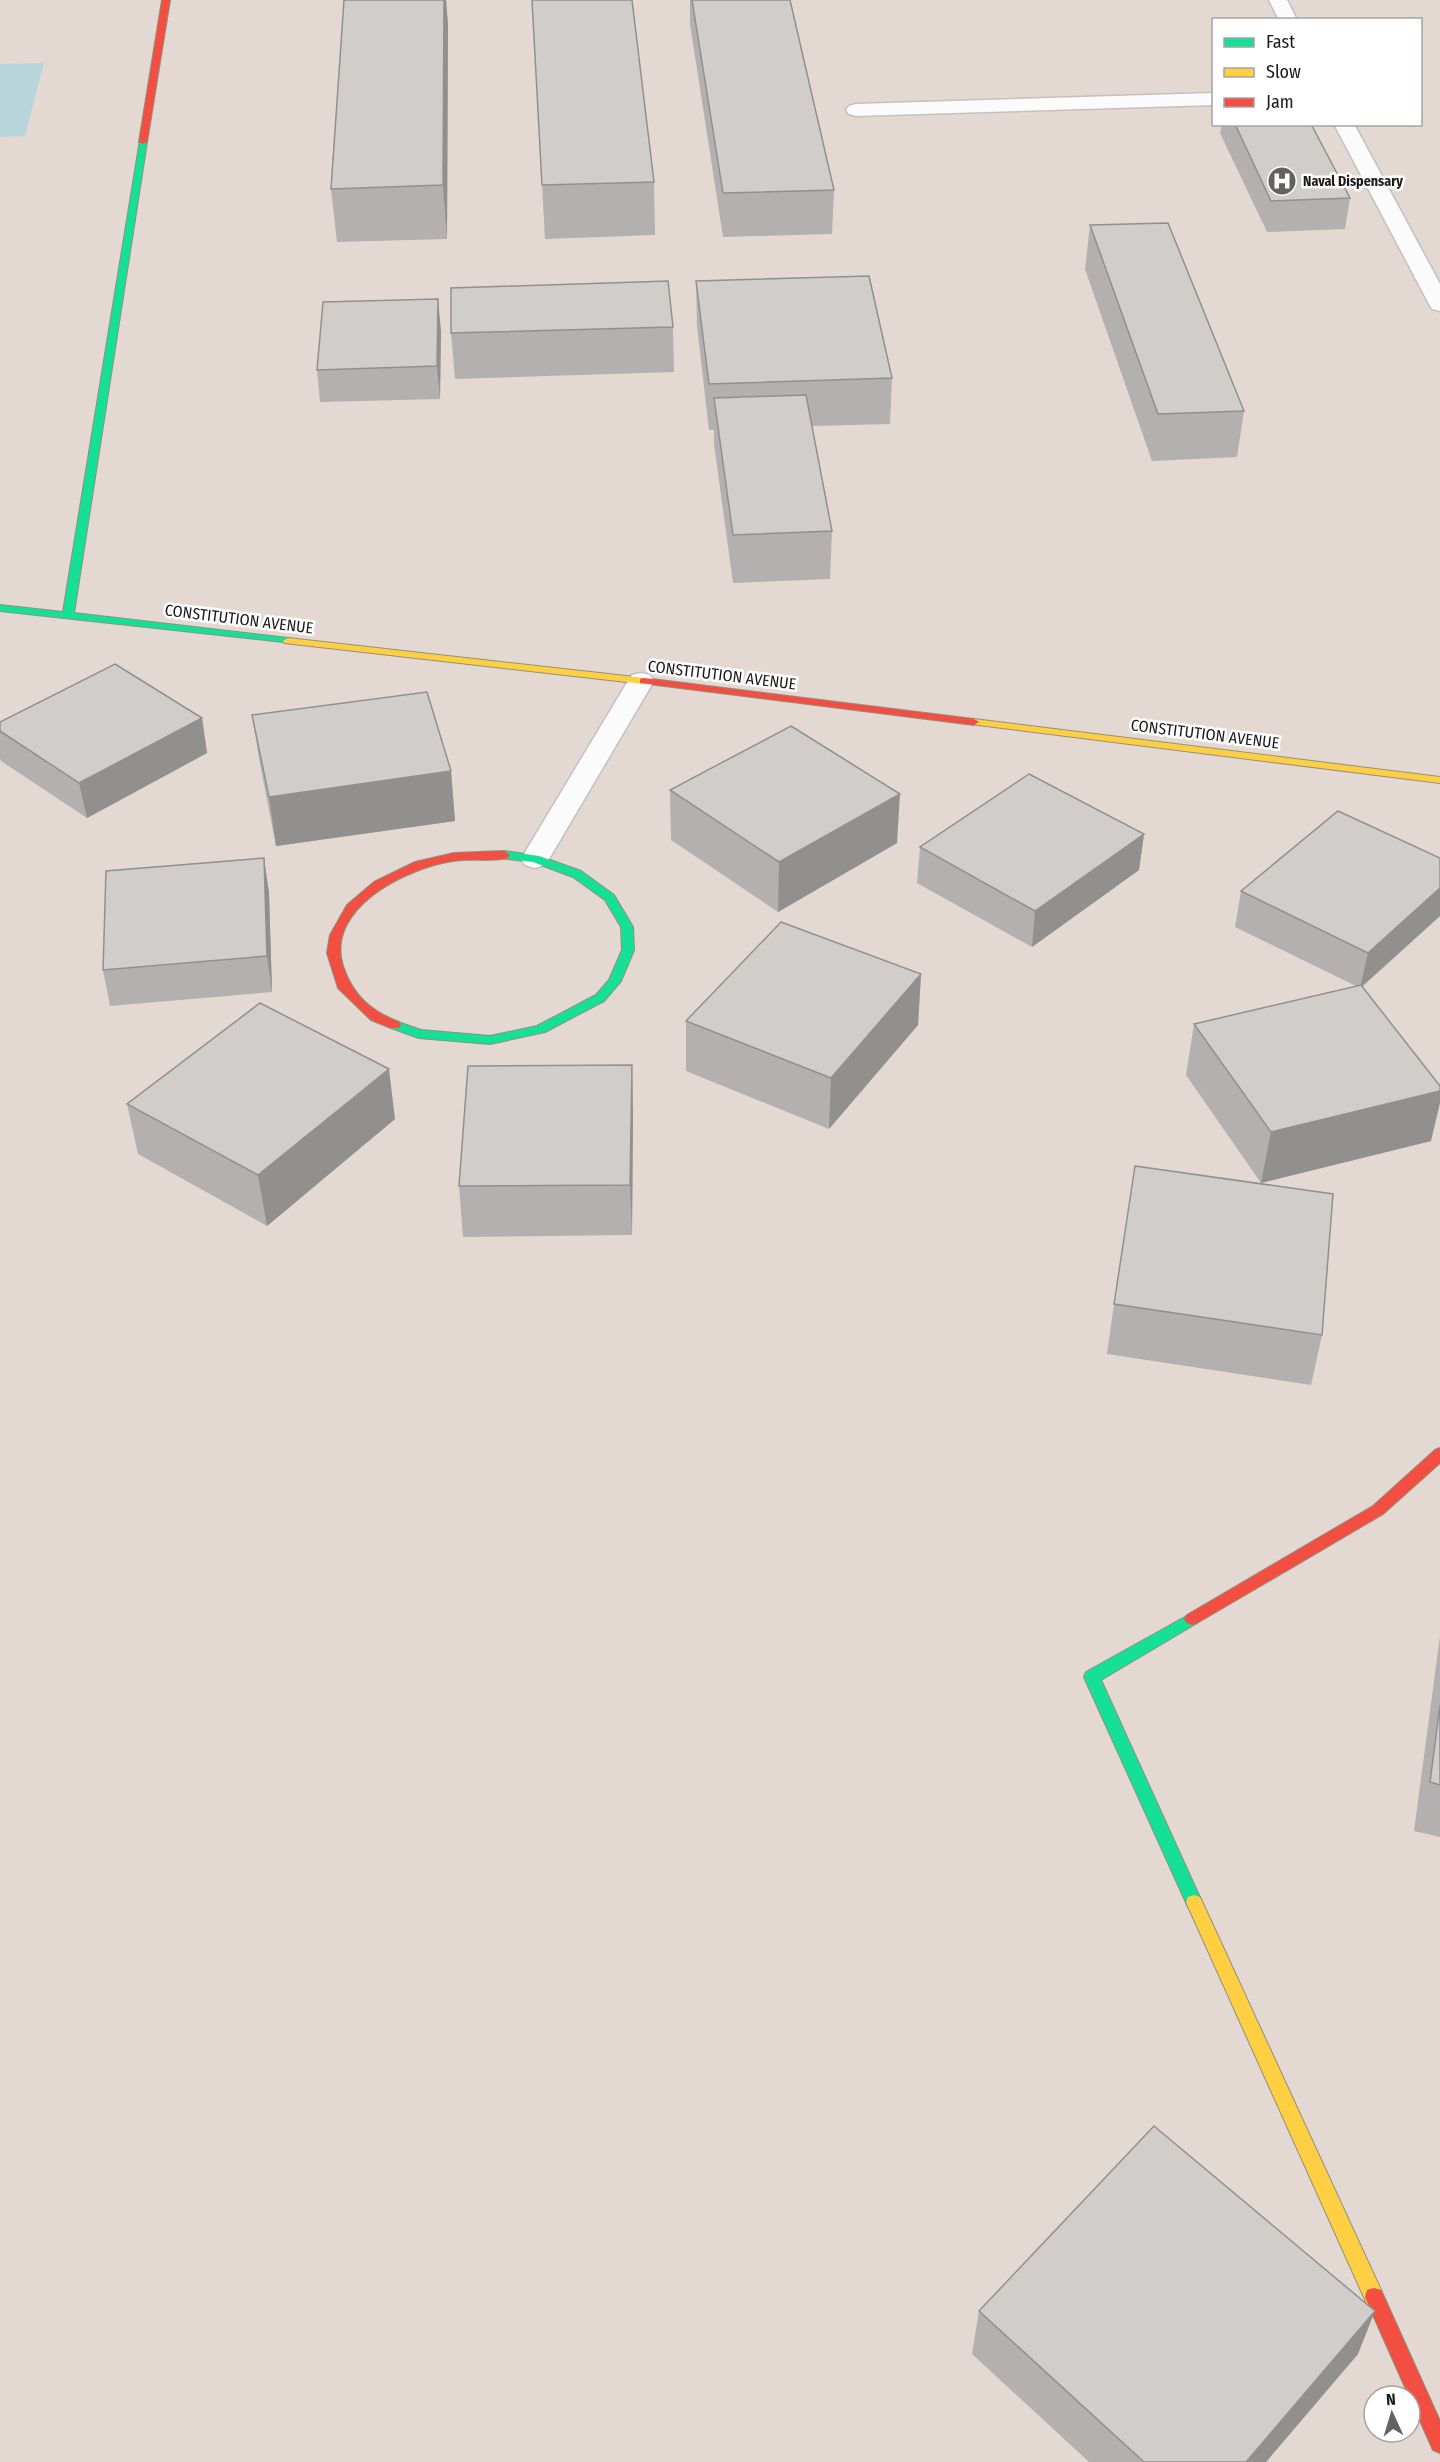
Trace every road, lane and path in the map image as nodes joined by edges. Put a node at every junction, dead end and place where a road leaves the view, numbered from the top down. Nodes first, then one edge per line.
1 (166, 0) edge
2 (1278, 0) edge
3 (1287, 18) edge
4 (1212, 99) edge
5 (856, 110) dead end
6 (1345, 126) edge
7 (1440, 304) edge
8 (0, 608) edge
9 (68, 616) junction
10 (641, 681) junction
11 (1440, 780) edge
12 (535, 859) junction
13 (1440, 1454) edge
14 (1440, 2443) edge

1 - 9 street
2 - 3 street
4 - 5 street
6 - 7 street
8 - 9 street, CONSTITUTION AVENUE
9 - 10 street, CONSTITUTION AVENUE
10 - 11 street, CONSTITUTION AVENUE
10 - 12 street
12 - 12 street
13 - 14 street

